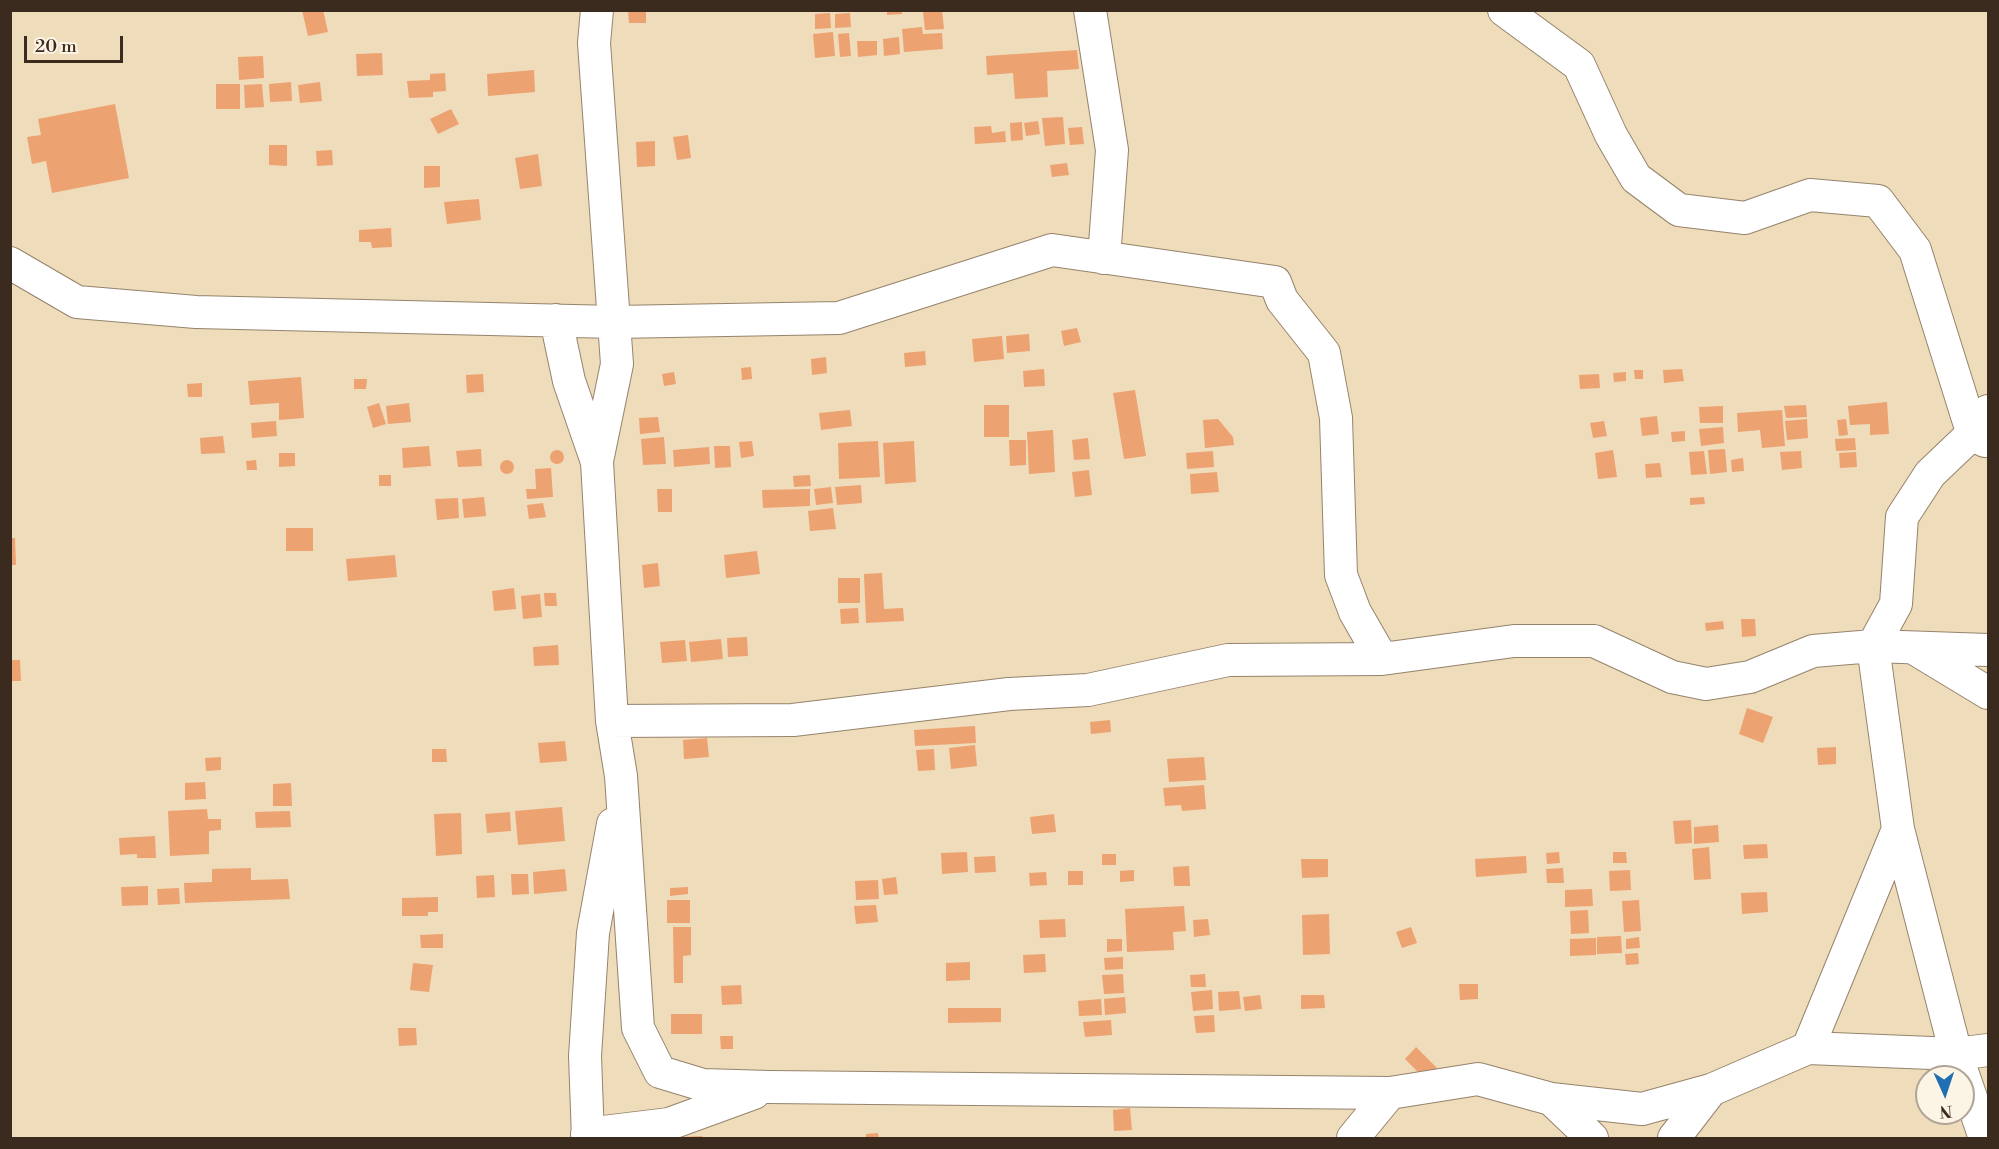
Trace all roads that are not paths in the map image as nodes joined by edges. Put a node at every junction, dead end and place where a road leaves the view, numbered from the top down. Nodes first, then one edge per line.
1 (597, 10) edge
2 (1090, 10) edge
3 (1504, 10) edge
4 (1104, 258) junction
5 (10, 262) edge
6 (556, 320) junction
7 (615, 322) junction
8 (1982, 431) edge
9 (597, 462) junction
10 (1873, 646) junction
11 (1912, 648) junction
12 (1989, 650) edge
13 (1382, 659) junction
14 (1989, 693) edge
15 (612, 721) junction
16 (621, 776) junction
17 (1898, 829) junction
18 (1808, 1048) junction
19 (1989, 1050) edge
20 (1956, 1054) junction
21 (769, 1087) junction
22 (1711, 1090) junction
23 (1390, 1094) junction
24 (1551, 1099) junction
25 (587, 1136) edge
26 (1353, 1138) edge
27 (1592, 1138) edge
28 (1674, 1138) edge
29 (1985, 1138) edge

1 - 7 street
2 - 4 street
3 - 8 street
4 - 7 street
4 - 13 street
5 - 6 street
6 - 7 street
6 - 9 street
7 - 9 street
8 - 10 street
9 - 15 street
10 - 11 street
10 - 13 street
10 - 17 street
11 - 12 street
11 - 14 street
13 - 15 street
15 - 16 street
16 - 21 street
16 - 25 street
17 - 18 street
17 - 20 street
18 - 20 street
18 - 22 street
19 - 20 street
20 - 29 street
21 - 23 street
21 - 25 street
22 - 24 street
22 - 28 street
23 - 24 street
23 - 26 street
24 - 27 street

